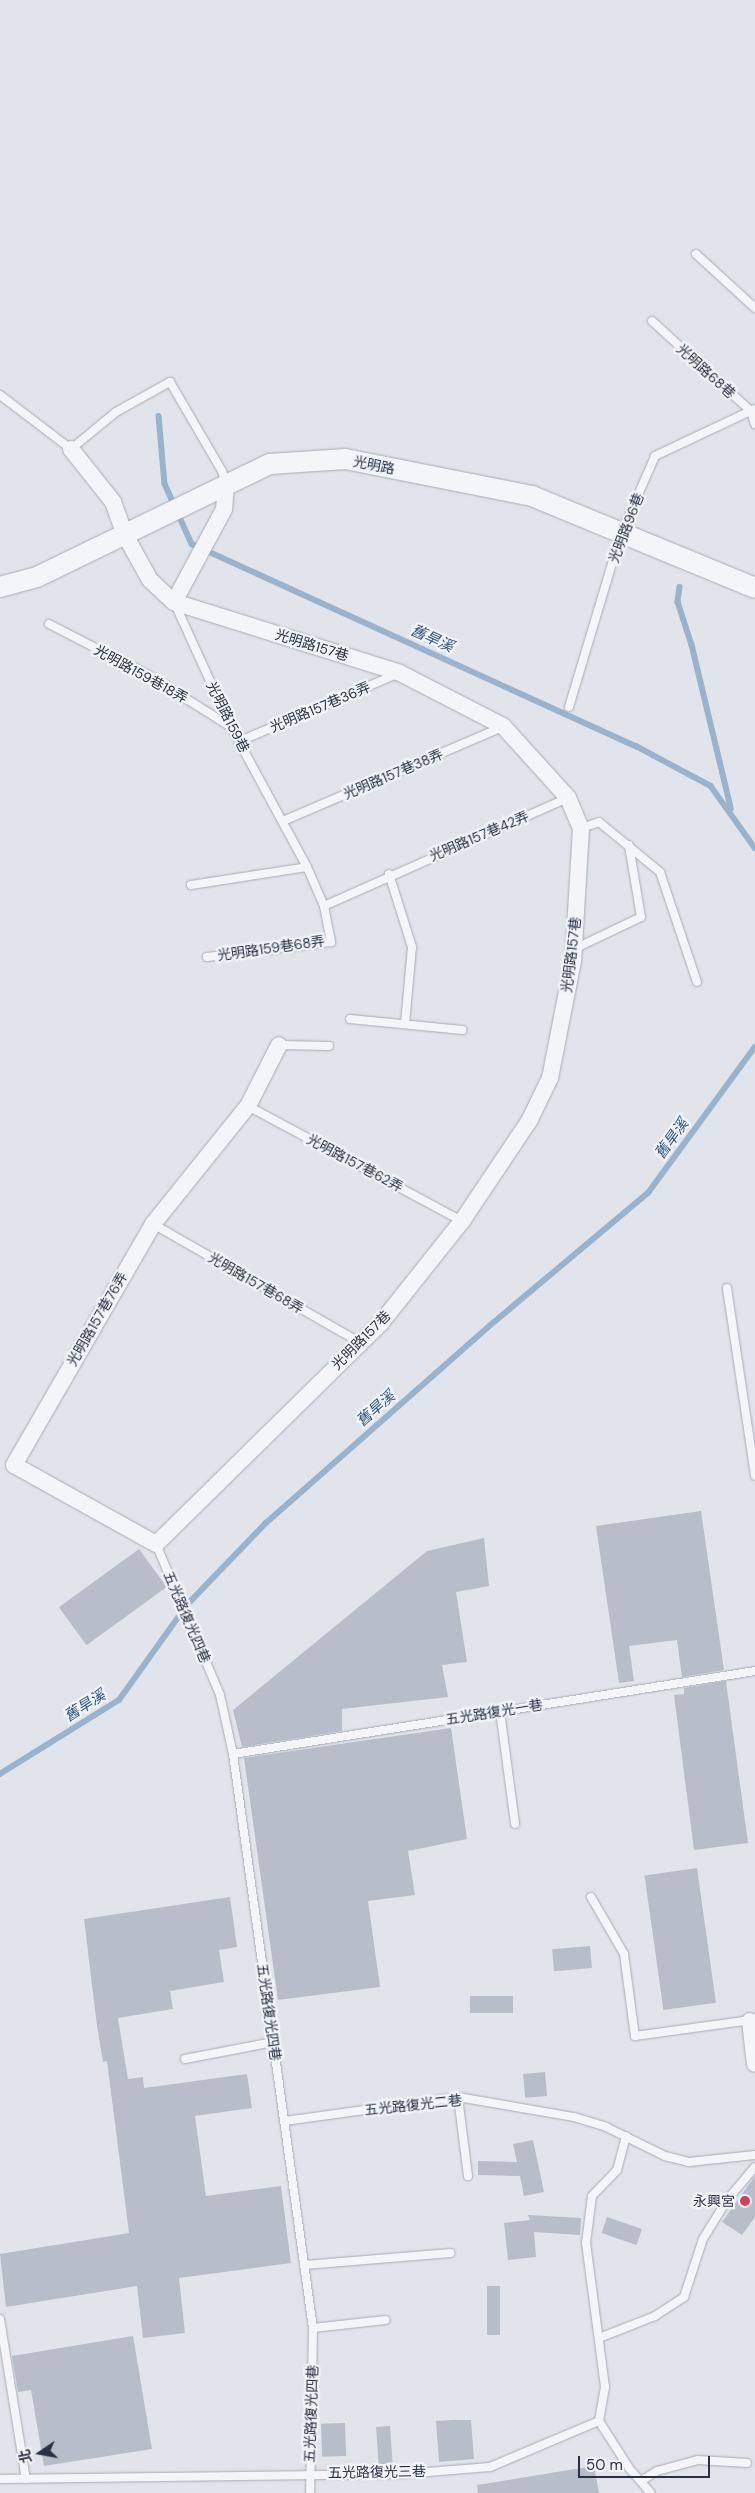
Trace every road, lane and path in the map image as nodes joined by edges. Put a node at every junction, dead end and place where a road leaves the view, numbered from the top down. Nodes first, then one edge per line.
1 (696, 254) dead end
2 (755, 308) edge
3 (652, 321) dead end
4 (0, 395) edge
5 (753, 410) edge
6 (755, 424) edge
7 (70, 449) junction
8 (226, 485) junction
9 (621, 534) junction
10 (126, 535) junction
11 (0, 587) edge
12 (755, 588) edge
13 (176, 595) junction
14 (49, 624) dead end
15 (400, 673) junction
16 (569, 707) dead end
17 (503, 726) junction
18 (231, 727) junction
19 (240, 741) junction
20 (568, 798) junction
21 (283, 822) junction
22 (581, 828) junction
23 (629, 844) junction
24 (306, 867) junction
25 (389, 874) junction
26 (191, 885) dead end
27 (324, 906) junction
28 (574, 949) junction
29 (208, 957) dead end
30 (698, 982) dead end
31 (350, 1019) dead end
32 (405, 1024) junction
33 (462, 1030) dead end
34 (279, 1045) joint
35 (329, 1046) dead end
36 (248, 1106) junction
37 (462, 1221) junction
38 (153, 1224) junction
39 (727, 1288) dead end
40 (359, 1342) junction
41 (755, 1476) edge
42 (156, 1544) junction
43 (755, 1671) edge
44 (500, 1711) junction
45 (233, 1754) junction
46 (515, 1824) dead end
47 (591, 1897) dead end
48 (752, 2020) edge
49 (273, 2042) junction
50 (185, 2059) dead end
51 (755, 2064) edge
52 (458, 2097) junction
53 (285, 2120) junction
54 (626, 2136) junction
55 (755, 2155) edge
56 (755, 2167) edge
57 (468, 2176) dead end
58 (451, 2253) dead end
59 (305, 2266) junction
60 (0, 2319) edge
61 (386, 2320) dead end
62 (314, 2328) junction
63 (599, 2338) junction
64 (599, 2421) junction
65 (747, 2463) dead end
66 (309, 2473) junction
67 (26, 2479) junction
68 (0, 2480) edge
69 (640, 2481) junction
70 (310, 2493) edge
71 (651, 2493) edge

1 - 2 lane
3 - 5 lane, 光明路68巷
4 - 7 lane
5 - 6 lane, 光明路68巷
5 - 9 lane, 光明路96巷
7 - 8 lane
7 - 10 street, 光明路159巷
8 - 9 street, 光明路
8 - 10 street, 光明路
8 - 13 street
9 - 12 street, 光明路
9 - 16 lane, 光明路96巷
10 - 11 street, 光明路
10 - 13 street, 光明路159巷
13 - 15 street, 光明路157巷
13 - 18 lane, 光明路159巷
14 - 18 lane, 光明路159巷18弄
15 - 17 street, 光明路157巷
15 - 19 lane, 光明路157巷36弄
17 - 20 street, 光明路157巷
17 - 21 lane, 光明路157巷38弄
18 - 19 lane, 光明路159巷
19 - 21 lane, 光明路159巷
20 - 22 street, 光明路157巷
20 - 25 lane, 光明路157巷42弄
21 - 24 lane, 光明路159巷
22 - 23 lane
22 - 28 street, 光明路157巷
23 - 28 lane
23 - 30 lane
24 - 26 lane
24 - 27 lane, 光明路159巷
25 - 27 lane, 光明路157巷42弄
25 - 32 lane
27 - 29 lane, 光明路159巷68弄
28 - 37 street, 光明路157巷
31 - 32 lane
32 - 33 lane
34 - 35 lane
34 - 36 street, 光明路157巷76弄
36 - 37 lane, 光明路157巷62弄
36 - 38 street, 光明路157巷76弄
37 - 40 street, 光明路157巷
38 - 40 lane, 光明路157巷68弄
38 - 42 street, 光明路157巷76弄
39 - 41 lane
40 - 42 street, 光明路157巷
42 - 45 lane, 五光路復光四巷
43 - 44 lane, 五光路復光一巷
44 - 45 lane, 五光路復光一巷
44 - 46 lane
45 - 49 lane, 五光路復光四巷
47 - 48 lane
48 - 51 street
49 - 50 lane
49 - 53 lane, 五光路復光四巷
52 - 53 lane, 五光路復光二巷
52 - 54 lane, 五光路復光二巷
52 - 57 lane
53 - 59 lane, 五光路復光四巷
54 - 55 lane, 五光路復光二巷
54 - 63 lane
56 - 63 lane
58 - 59 lane
59 - 62 lane, 五光路復光四巷
60 - 67 lane
61 - 62 lane
62 - 66 lane, 五光路復光四巷
63 - 64 lane
64 - 66 lane, 五光路復光三巷
64 - 69 lane
65 - 69 lane
66 - 67 lane, 五光路復光三巷
66 - 70 lane, 五光路復光四巷
67 - 68 lane, 五光路復光三巷
69 - 71 lane

